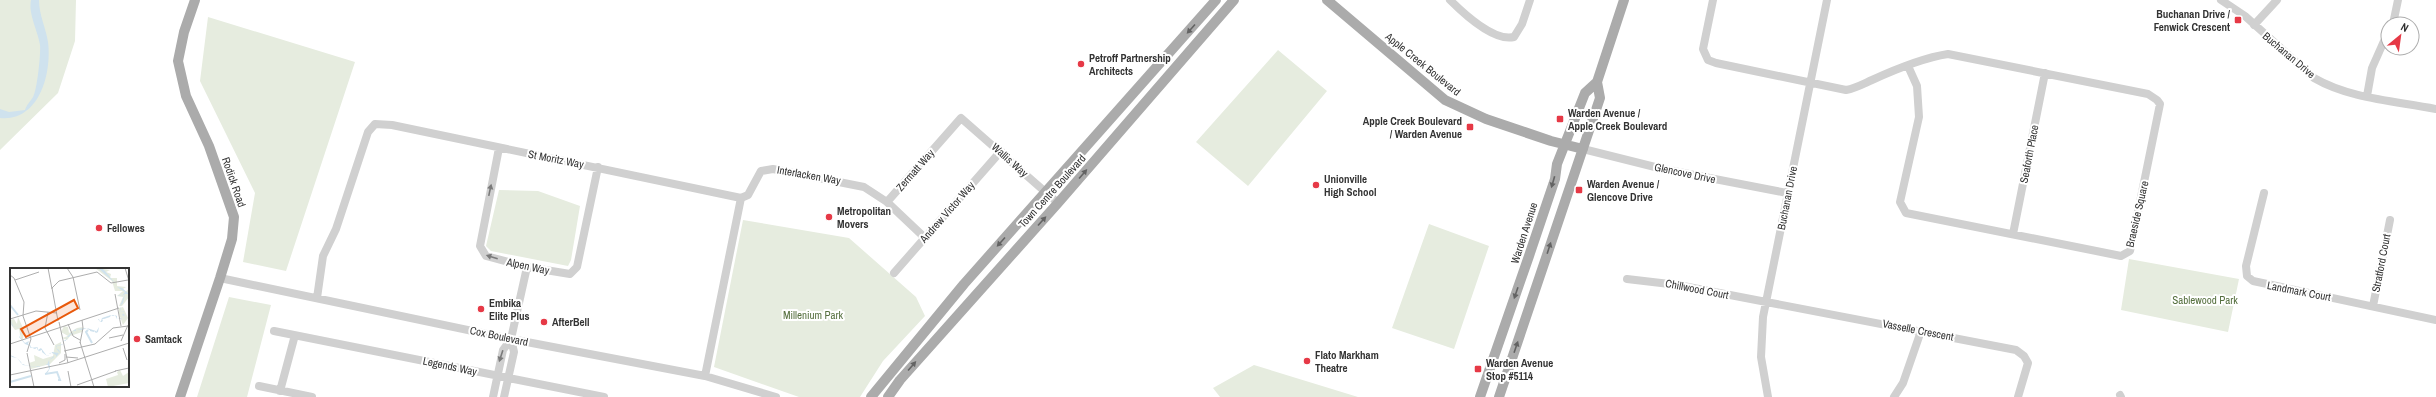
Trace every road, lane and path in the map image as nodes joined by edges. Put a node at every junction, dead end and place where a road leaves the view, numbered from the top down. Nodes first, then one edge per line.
1 (195, 0) edge
2 (1216, 0) edge
3 (1234, 0) edge
4 (1327, 0) edge
5 (1450, 0) edge
6 (1530, 0) edge
7 (1624, 0) edge
8 (1713, 0) edge
9 (1827, 0) edge
10 (2221, 0) edge
11 (2277, 0) edge
12 (2398, 0) edge
13 (2395, 16) edge
14 (2254, 25) junction
15 (2380, 50) edge
16 (1908, 66) junction
17 (2045, 73) junction
18 (1597, 82) junction
19 (1809, 84) junction
20 (2367, 96) junction
21 (2436, 109) edge
22 (962, 118) joint
23 (1566, 145) junction
24 (499, 148) junction
25 (1583, 149) junction
26 (1001, 151) junction
27 (598, 168) junction
28 (1046, 192) junction
29 (2264, 193) dead end
30 (1787, 194) junction
31 (741, 198) junction
32 (887, 202) junction
33 (1058, 203) junction
34 (2390, 220) dead end
35 (2013, 234) junction
36 (924, 237) junction
37 (526, 267) junction
38 (894, 273) dead end
39 (220, 278) junction
40 (1627, 279) dead end
41 (317, 298) junction
42 (1766, 302) junction
43 (2373, 306) junction
44 (2436, 320) edge
45 (274, 331) dead end
46 (1921, 331) junction
47 (295, 335) junction
48 (511, 339) junction
49 (496, 375) junction
50 (705, 376) junction
51 (508, 377) junction
52 (259, 386) dead end
53 (280, 391) junction
54 (180, 397) edge
55 (312, 397) edge
56 (493, 397) edge
57 (504, 397) edge
58 (604, 397) edge
59 (776, 397) edge
60 (871, 397) edge
61 (888, 397) edge
62 (1480, 397) edge
63 (1499, 397) edge
64 (1768, 397) edge
65 (1894, 397) edge
66 (2018, 397) edge

1 - 39 main road, Rodick Road
2 -> 28 main road, Town Centre Boulevard
33 -> 3 main road, Town Centre Boulevard
4 - 23 main road, Apple Creek Boulevard
5 - 6 street
7 - 18 main road, Warden Avenue
8 - 19 street, Braeside Square
9 - 19 street, Buchanan Drive
10 - 14 street, Buchanan Drive
11 - 14 street
12 - 13 street
14 - 20 street, Buchanan Drive
15 - 20 street
16 - 17 street, Braeside Square
16 - 19 street, Braeside Square
16 - 35 street, Braeside Square
17 - 35 street, Seaforth Place
17 - 35 street, Braeside Square
18 - 23 main road, Warden Avenue
18 - 25 main road, Warden Avenue
19 - 30 street, Buchanan Drive
20 - 21 street, Buchanan Drive
22 - 26 street, Wallis Way
22 - 32 street, Zermatt Way
23 - 25 main road, Apple Creek Boulevard
23 -> 62 main road, Warden Avenue
24 - 27 street, St Moritz Way
37 -> 24 street, Alpen Way
24 - 41 street, St Moritz Way
25 - 30 street, Glencove Drive
63 -> 25 main road, Warden Avenue
26 - 28 street, Wallis Way
26 - 36 street, Andrew Victor Way
27 - 31 street, St Moritz Way
27 - 37 street, Alpen Way
28 - 33 street, Wallis Way
28 -> 60 main road, Town Centre Boulevard
29 - 43 street, Landmark Court
30 - 42 street, Buchanan Drive
31 - 32 street, Interlacken Way
31 - 50 street
32 - 36 street, Zermatt Way
61 -> 33 main road, Town Centre Boulevard
34 - 43 street, Stratford Court
36 - 38 street, Andrew Victor Way
37 - 48 street
39 - 41 street, Cox Boulevard
39 - 54 main road, Rodick Road
40 - 42 street, Chillwood Court
41 - 48 street, Cox Boulevard
42 - 46 street, Vasselle Crescent
42 - 64 street, Buchanan Drive
43 - 44 street, Landmark Court
45 - 47 street, Legends Way
46 - 65 street
46 - 66 street, Vasselle Crescent
47 - 49 street, Legends Way
47 - 53 street
48 -> 49 street
48 - 50 street, Cox Boulevard
48 - 51 street
49 - 51 street, Legends Way
49 - 56 street
50 - 59 street, Cox Boulevard
51 - 57 street
51 - 58 street, Legends Way
52 - 53 street
53 - 55 street

